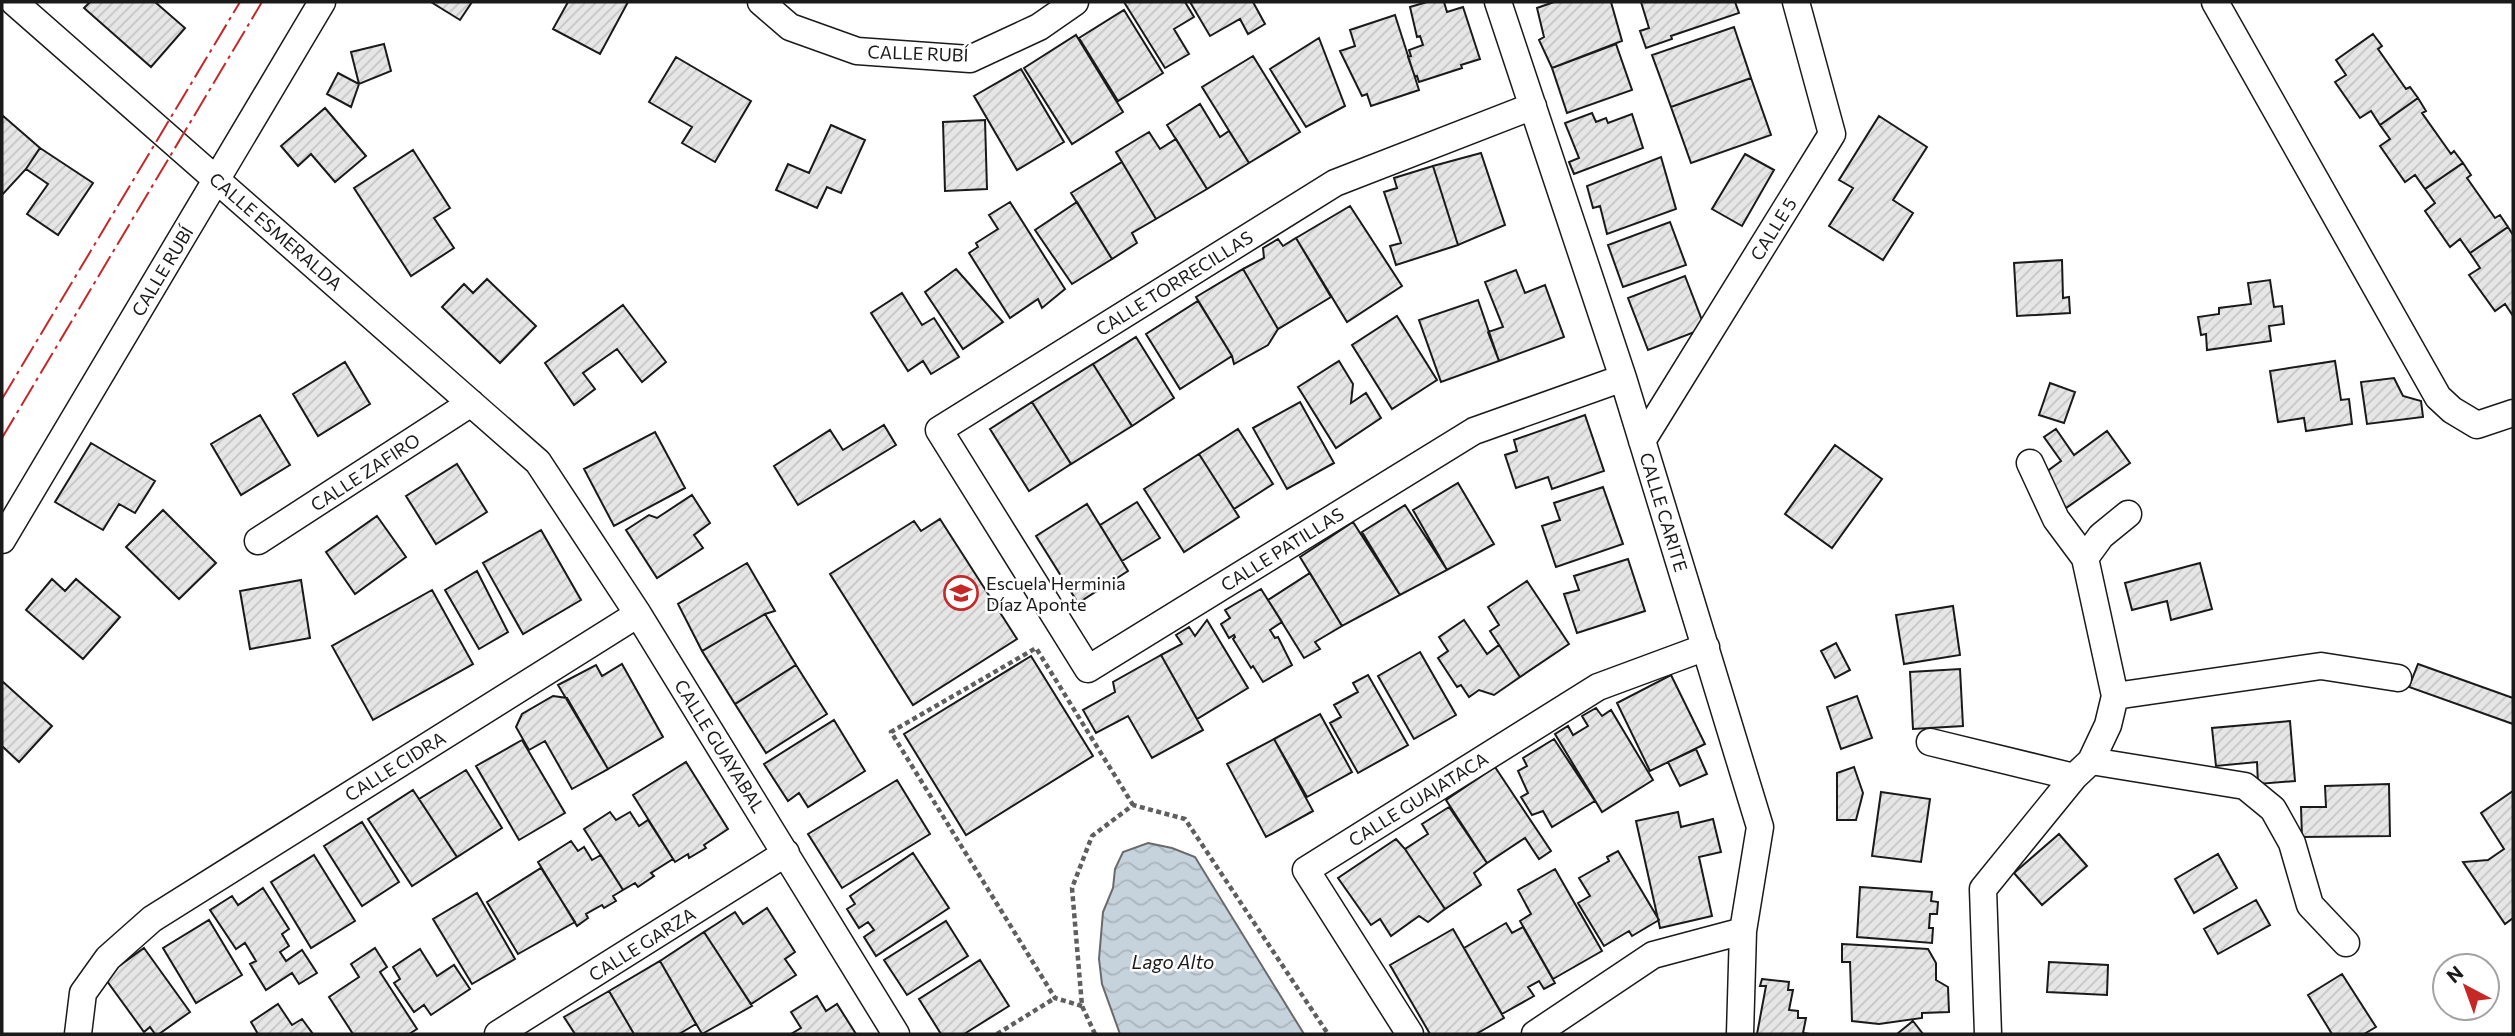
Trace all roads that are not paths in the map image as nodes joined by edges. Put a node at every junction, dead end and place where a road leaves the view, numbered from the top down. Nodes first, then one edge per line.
1 (15, 2) edge
2 (322, 2) edge
3 (761, 2) edge
4 (1075, 2) edge
5 (1497, 2) edge
6 (1796, 2) edge
7 (2215, 2) edge
8 (1532, 106) junction
9 (217, 179) junction
10 (1623, 378) junction
11 (471, 403) junction
12 (2513, 413) edge
13 (1642, 441) junction
14 (538, 461) joint
15 (2030, 463) dead end
16 (2128, 514) dead end
17 (1005, 536) joint
18 (2, 540) edge
19 (258, 541) dead end
20 (2085, 558) junction
21 (638, 614) junction
22 (1706, 647) junction
23 (2398, 678) dead end
24 (2115, 696) junction
25 (1930, 742) dead end
26 (2083, 769) junction
27 (786, 853) junction
28 (1743, 931) junction
29 (2346, 943) dead end
30 (78, 1034) edge
31 (498, 1034) edge
32 (896, 1034) edge
33 (1410, 1034) edge
34 (1535, 1034) edge
35 (1740, 1034) edge
36 (1988, 1034) edge

1 - 9 street, CALLE ESMERALDA
2 - 9 street, CALLE RUBÍ
3 - 4 street, CALLE RUBÍ
5 - 8 street, CALLE CARITE
6 - 13 street, CALLE 5
7 - 12 street
8 - 10 street, CALLE CARITE
8 - 17 street, CALLE TORRECILLAS
9 - 11 street, CALLE ESMERALDA
9 - 18 street, CALLE RUBÍ
10 - 13 street, CALLE CARITE
10 - 17 street, CALLE PATILLAS
11 - 14 street, CALLE ESMERALDA
11 - 19 street, CALLE ZAFIRO
13 - 22 street, CALLE CARITE
14 - 21 street, CALLE GUAYABAL
15 - 20 street
16 - 20 street
20 - 24 street
21 - 27 street, CALLE GUAYABAL
21 - 30 street, CALLE CIDRA
22 - 28 street, CALLE CARITE
22 - 33 street, CALLE GUAJATACA
23 - 24 street
24 - 26 street
25 - 26 street
26 - 29 street
26 - 36 street
27 - 31 street, CALLE GARZA
27 - 32 street, CALLE GUAYABAL
28 - 34 street
28 - 35 street, CALLE CARITE

